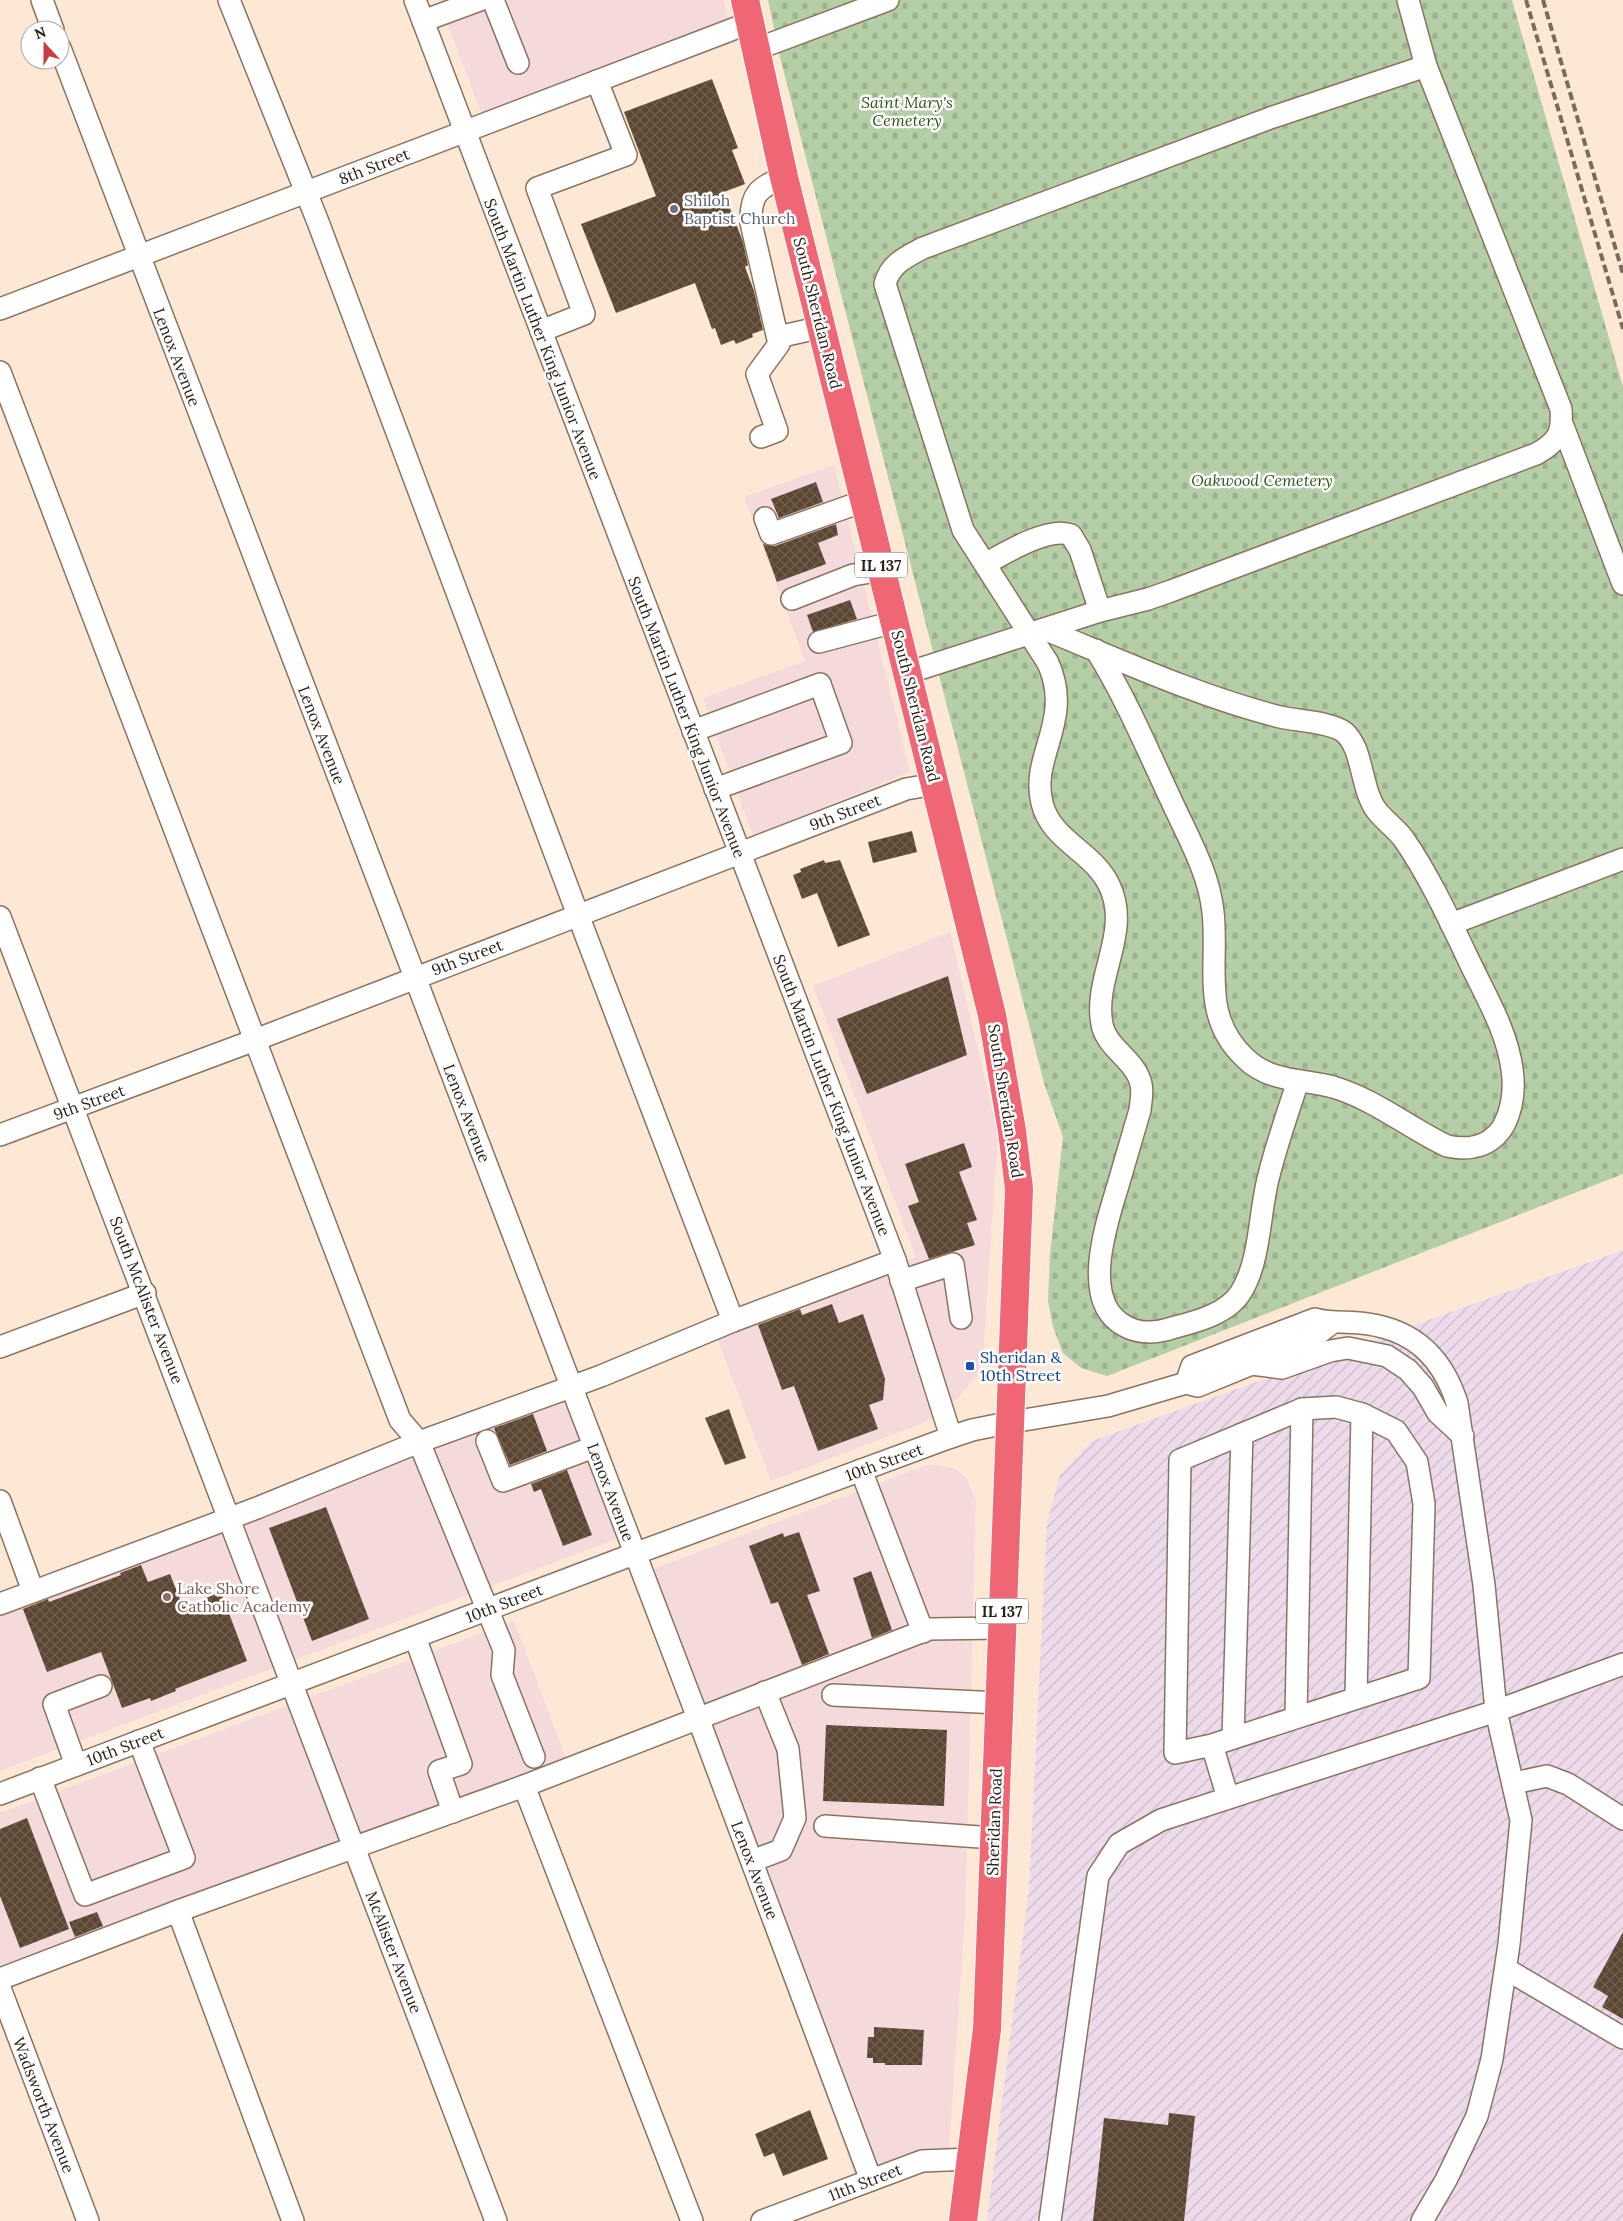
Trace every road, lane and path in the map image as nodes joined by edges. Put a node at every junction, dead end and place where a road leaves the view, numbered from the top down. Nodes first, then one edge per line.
1 (42, 0) edge
2 (229, 0) edge
3 (415, 0) edge
4 (480, 0) edge
5 (493, 0) edge
6 (888, 0) edge
7 (1408, 0) edge
8 (747, 12) edge
9 (49, 20) edge
10 (423, 21) junction
11 (754, 50) junction
12 (518, 63) dead end
13 (1426, 66) junction
14 (68, 70) edge
15 (597, 81) junction
16 (465, 131) junction
17 (784, 177) junction
18 (305, 192) junction
19 (139, 256) junction
20 (0, 309) edge
21 (822, 326) junction
22 (540, 331) junction
23 (778, 337) junction
24 (0, 372) edge
25 (1563, 426) junction
26 (761, 437) dead end
27 (864, 501) junction
28 (764, 518) dead end
29 (985, 564) junction
30 (882, 570) junction
31 (1623, 584) edge
32 (792, 599) dead end
33 (1100, 611) junction
34 (894, 622) junction
35 (1036, 632) junction
36 (819, 642) dead end
37 (1096, 650) junction
38 (907, 673) junction
39 (693, 731) junction
40 (936, 784) junction
41 (715, 789) junction
42 (739, 853) junction
43 (1623, 859) edge
44 (578, 915) junction
45 (0, 917) edge
46 (1451, 924) junction
47 (416, 978) junction
48 (255, 1040) junction
49 (1298, 1081) junction
50 (73, 1107) junction
51 (0, 1135) edge
52 (895, 1260) junction
53 (902, 1281) junction
54 (145, 1293) junction
55 (961, 1318) dead end
56 (733, 1321) junction
57 (1332, 1323) junction
58 (0, 1346) edge
59 (1252, 1364) junction
60 (1186, 1383) junction
61 (571, 1387) junction
62 (1302, 1409) junction
63 (1362, 1414) junction
64 (1012, 1422) junction
65 (1242, 1434) junction
66 (1463, 1436) junction
67 (951, 1437) junction
68 (487, 1441) dead end
69 (419, 1442) junction
70 (594, 1447) junction
71 (861, 1470) junction
72 (0, 1501) edge
73 (230, 1518) junction
74 (634, 1554) junction
75 (33, 1591) junction
76 (0, 1604) edge
77 (486, 1610) junction
78 (1001, 1628) junction
79 (923, 1632) junction
80 (415, 1637) junction
81 (1623, 1664) edge
82 (292, 1684) junction
83 (100, 1686) dead end
84 (765, 1692) junction
85 (833, 1696) dead end
86 (1356, 1697) junction
87 (998, 1703) junction
88 (1496, 1711) junction
89 (1296, 1717) junction
90 (698, 1718) junction
91 (1233, 1738) junction
92 (139, 1741) junction
93 (1212, 1744) junction
94 (534, 1757) dead end
95 (76, 1765) junction
96 (40, 1778) junction
97 (1514, 1783) junction
98 (524, 1786) junction
99 (0, 1794) edge
100 (1228, 1798) junction
101 (453, 1812) junction
102 (1623, 1819) edge
103 (825, 1826) dead end
104 (994, 1838) junction
105 (355, 1848) junction
106 (752, 1861) junction
107 (178, 1911) junction
108 (1506, 1969) junction
109 (0, 1979) edge
110 (0, 1988) edge
111 (1623, 2038) edge
112 (970, 2159) junction
113 (871, 2180) junction
114 (88, 2221) edge
115 (293, 2221) edge
116 (496, 2221) edge
117 (692, 2221) edge
118 (762, 2221) edge
119 (963, 2221) edge
120 (1050, 2221) edge
121 (1422, 2221) edge

1 - 9 street
2 - 18 street
3 - 10 street, South Martin Luther King Junior Avenue
4 - 10 street
5 - 12 street
6 - 11 street
7 - 13 street
8 - 11 highway, South Sheridan Road / IL 137
8 - 15 street, 8th Street
10 - 16 street, South Martin Luther King Junior Avenue
11 - 17 highway, South Sheridan Road / IL 137
13 - 25 street
13 - 29 street
14 - 19 street, Lenox Avenue
15 - 16 street, 8th Street
15 - 22 street
16 - 18 street, 8th Street
16 - 22 street, South Martin Luther King Junior Avenue
17 - 21 highway, South Sheridan Road / IL 137
17 - 23 street
18 - 19 street, 8th Street
18 - 44 street
19 - 20 street, 8th Street
19 - 47 street, Lenox Avenue
21 - 23 street
21 - 27 highway, South Sheridan Road / IL 137
22 - 39 street, South Martin Luther King Junior Avenue
23 - 26 street
24 - 48 street
25 - 31 street
25 - 33 street
27 - 28 street
27 - 30 highway, South Sheridan Road / IL 137
29 - 33 street
29 - 35 street
30 - 32 street
30 - 34 highway, South Sheridan Road / IL 137
33 - 35 street
34 - 36 street
34 - 38 highway, South Sheridan Road / IL 137
35 - 37 street
35 - 38 street
35 - 49 street
37 - 46 street
37 - 49 street
38 - 40 highway, South Sheridan Road / IL 137
39 - 41 street, South Martin Luther King Junior Avenue
39 - 41 street
40 - 42 street, 9th Street
40 - 64 highway, South Sheridan Road / IL 137
41 - 42 street, South Martin Luther King Junior Avenue
42 - 44 street, 9th Street
42 - 52 street, South Martin Luther King Junior Avenue
43 - 46 street
44 - 47 street, 9th Street
44 - 56 street
45 - 50 street, South McAlister Avenue
46 - 49 street
47 - 48 street, 9th Street
47 - 61 street, Lenox Avenue
48 - 50 street, 9th Street
48 - 69 street
50 - 51 street, 9th Street
50 - 54 street, South McAlister Avenue
52 - 53 street, South Martin Luther King Junior Avenue
52 - 56 street
53 - 55 street
53 - 67 street, South Martin Luther King Junior Avenue
54 - 58 street
54 - 73 street, South McAlister Avenue
56 - 61 street
57 - 59 street, 10th Street
57 - 60 street
57 - 66 street
59 - 60 street, 10th Street
59 - 66 street
60 - 64 street, 10th Street
61 - 69 street
61 - 70 street, Lenox Avenue
62 - 63 street
62 - 65 street
62 - 89 street
63 - 86 street
63 - 86 street
64 - 67 street, 10th Street
64 - 78 highway, Sheridan Road / IL 137
65 - 91 street
65 - 93 street
66 - 88 street
67 - 71 street, 10th Street
68 - 70 street
69 - 73 street
69 - 77 street
70 - 74 street, Lenox Avenue
71 - 74 street, 10th Street
71 - 79 street
72 - 75 street
73 - 75 street
73 - 82 street, South McAlister Avenue
74 - 77 street, 10th Street
74 - 90 street, Lenox Avenue
75 - 76 street
77 - 80 street, 10th Street
77 - 94 street
78 - 79 street
78 - 87 highway, Sheridan Road / IL 137
79 - 84 street
80 - 82 street, 10th Street
80 - 101 street
81 - 88 street
82 - 92 street, 10th Street
82 - 105 street, McAlister Avenue
83 - 95 street
84 - 90 street
84 - 106 street
85 - 87 street
86 - 89 street
87 - 104 highway, Sheridan Road / IL 137
88 - 97 street
88 - 100 street
89 - 91 street
90 - 98 street
90 - 106 street, Lenox Avenue
91 - 93 street
92 - 95 street, 10th Street
92 - 96 street
93 - 100 street
95 - 96 street, 10th Street
96 - 99 street, 10th Street
97 - 102 street
97 - 108 street
98 - 101 street
98 - 117 street
100 - 120 street
101 - 105 street
103 - 104 street
104 - 112 highway, Sheridan Road / IL 137
105 - 107 street
105 - 116 street, McAlister Avenue
106 - 113 street, Lenox Avenue
107 - 109 street
107 - 115 street
108 - 111 street
108 - 121 street
110 - 114 street, Wadsworth Avenue
112 - 113 street, 11th Street
112 - 119 highway, Sheridan Road / IL 137
113 - 118 street, 11th Street

